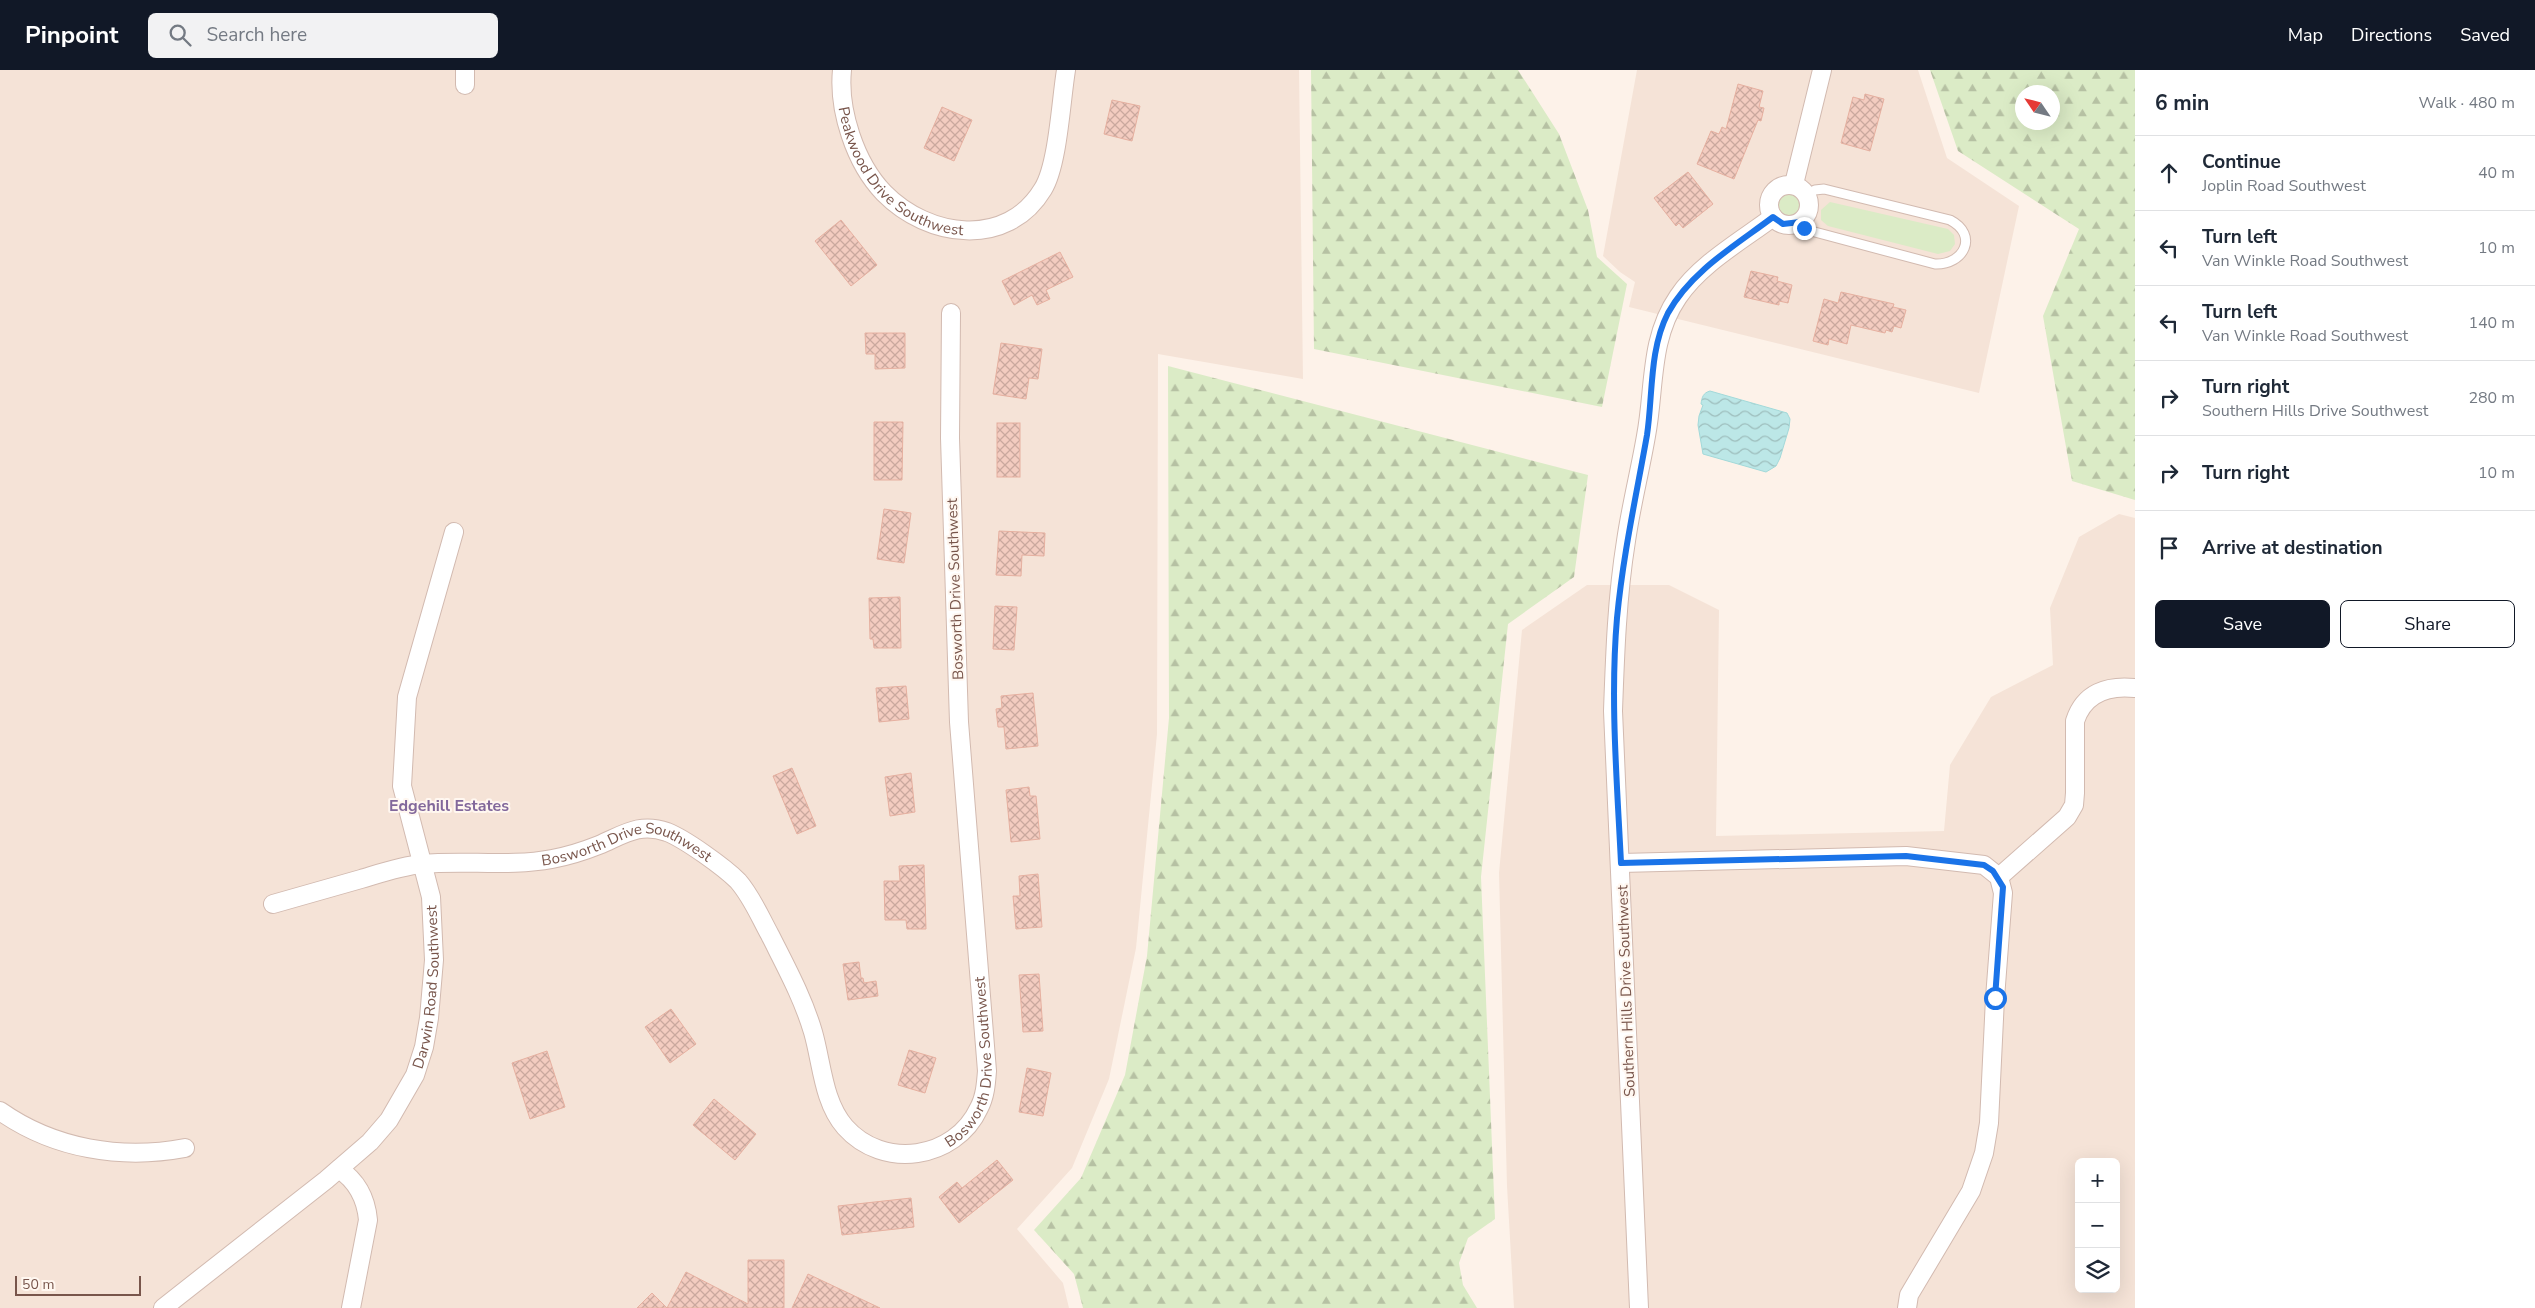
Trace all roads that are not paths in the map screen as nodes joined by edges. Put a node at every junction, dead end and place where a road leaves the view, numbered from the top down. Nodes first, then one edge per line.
1 (842, 70) edge
2 (1066, 70) edge
3 (1822, 70) edge
4 (1800, 189) junction
5 (1773, 217) junction
6 (1800, 222) junction
7 (951, 314) dead end
8 (454, 532) dead end
9 (2135, 688) edge
10 (1621, 863) junction
11 (424, 864) junction
12 (1999, 877) junction
13 (273, 904) dead end
14 (0, 1111) edge
15 (185, 1148) dead end
16 (339, 1169) junction
17 (163, 1308) edge
18 (351, 1308) edge
19 (1639, 1308) edge
20 (1907, 1308) edge

1 - 2 street, Peakwood Drive Southwest
3 - 4 street
4 - 5 street
4 - 6 street
4 - 6 lane
5 - 6 street
5 - 10 street, Southern Hills Drive Southwest
7 - 11 street, Bosworth Drive Southwest
8 - 11 street, Darwin Road Southwest
9 - 12 street
10 - 12 street
10 - 19 street, Southern Hills Drive Southwest
11 - 13 street, Bosworth Drive Southwest
11 - 16 street, Darwin Road Southwest
12 - 20 street
14 - 15 street
16 - 17 street, Darwin Road Southwest
16 - 18 street

